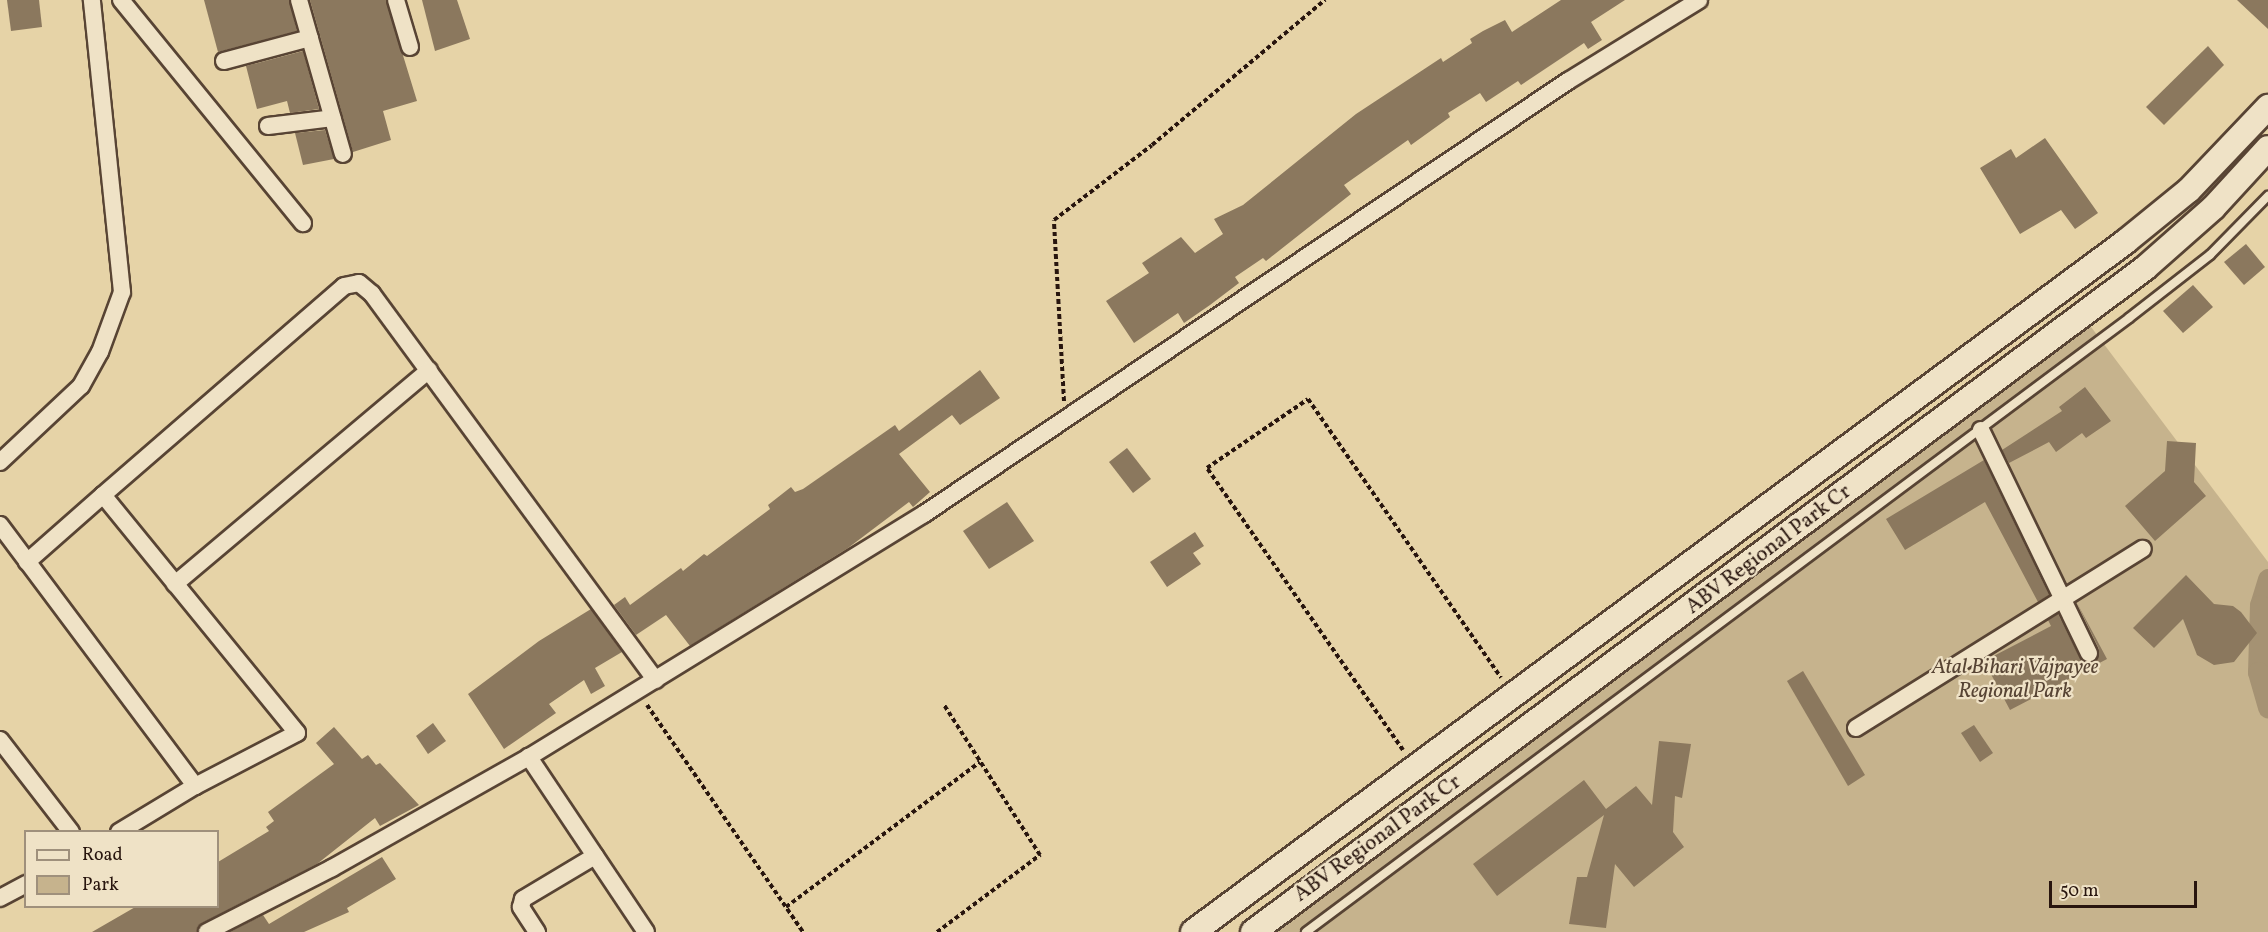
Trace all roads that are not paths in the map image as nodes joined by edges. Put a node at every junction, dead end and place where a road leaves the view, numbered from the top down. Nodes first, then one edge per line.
1 (92, 0) edge
2 (121, 0) edge
3 (298, 0) edge
4 (396, 0) edge
5 (1699, 0) edge
6 (310, 38) junction
7 (410, 47) dead end
8 (224, 61) dead end
9 (2268, 107) edge
10 (333, 118) junction
11 (268, 126) dead end
12 (2268, 148) edge
13 (343, 154) dead end
14 (2268, 196) edge
15 (303, 223) dead end
16 (429, 370) junction
17 (1981, 430) junction
18 (0, 462) edge
19 (103, 495) junction
20 (0, 525) edge
21 (2143, 549) dead end
22 (27, 562) junction
23 (176, 584) junction
24 (2063, 599) junction
25 (2089, 653) dead end
26 (656, 680) junction
27 (1856, 728) dead end
28 (0, 740) edge
29 (529, 757) junction
30 (195, 786) junction
31 (70, 830) edge
32 (121, 830) edge
33 (595, 856) junction
34 (24, 885) edge
35 (0, 898) edge
36 (207, 932) edge
37 (537, 932) edge
38 (646, 932) edge
39 (1193, 932) edge
40 (1252, 932) edge
41 (1306, 932) edge

1 - 18 street
2 - 15 street
3 - 6 street
4 - 7 street
5 - 26 street
6 - 8 street
6 - 10 street
9 - 39 street
10 - 11 street
10 - 13 street
12 - 40 street, ABV Regional Park Cr
14 - 17 lane
16 - 19 street
16 - 23 street
16 - 26 street
17 - 24 street
17 - 41 lane
19 - 22 street
19 - 23 street
20 - 22 street
21 - 24 street
22 - 30 street
23 - 30 street
24 - 25 street
24 - 27 street
26 - 29 street
28 - 31 street
29 - 33 street
29 - 36 street
30 - 32 street
33 - 37 street
33 - 38 street
34 - 35 street

